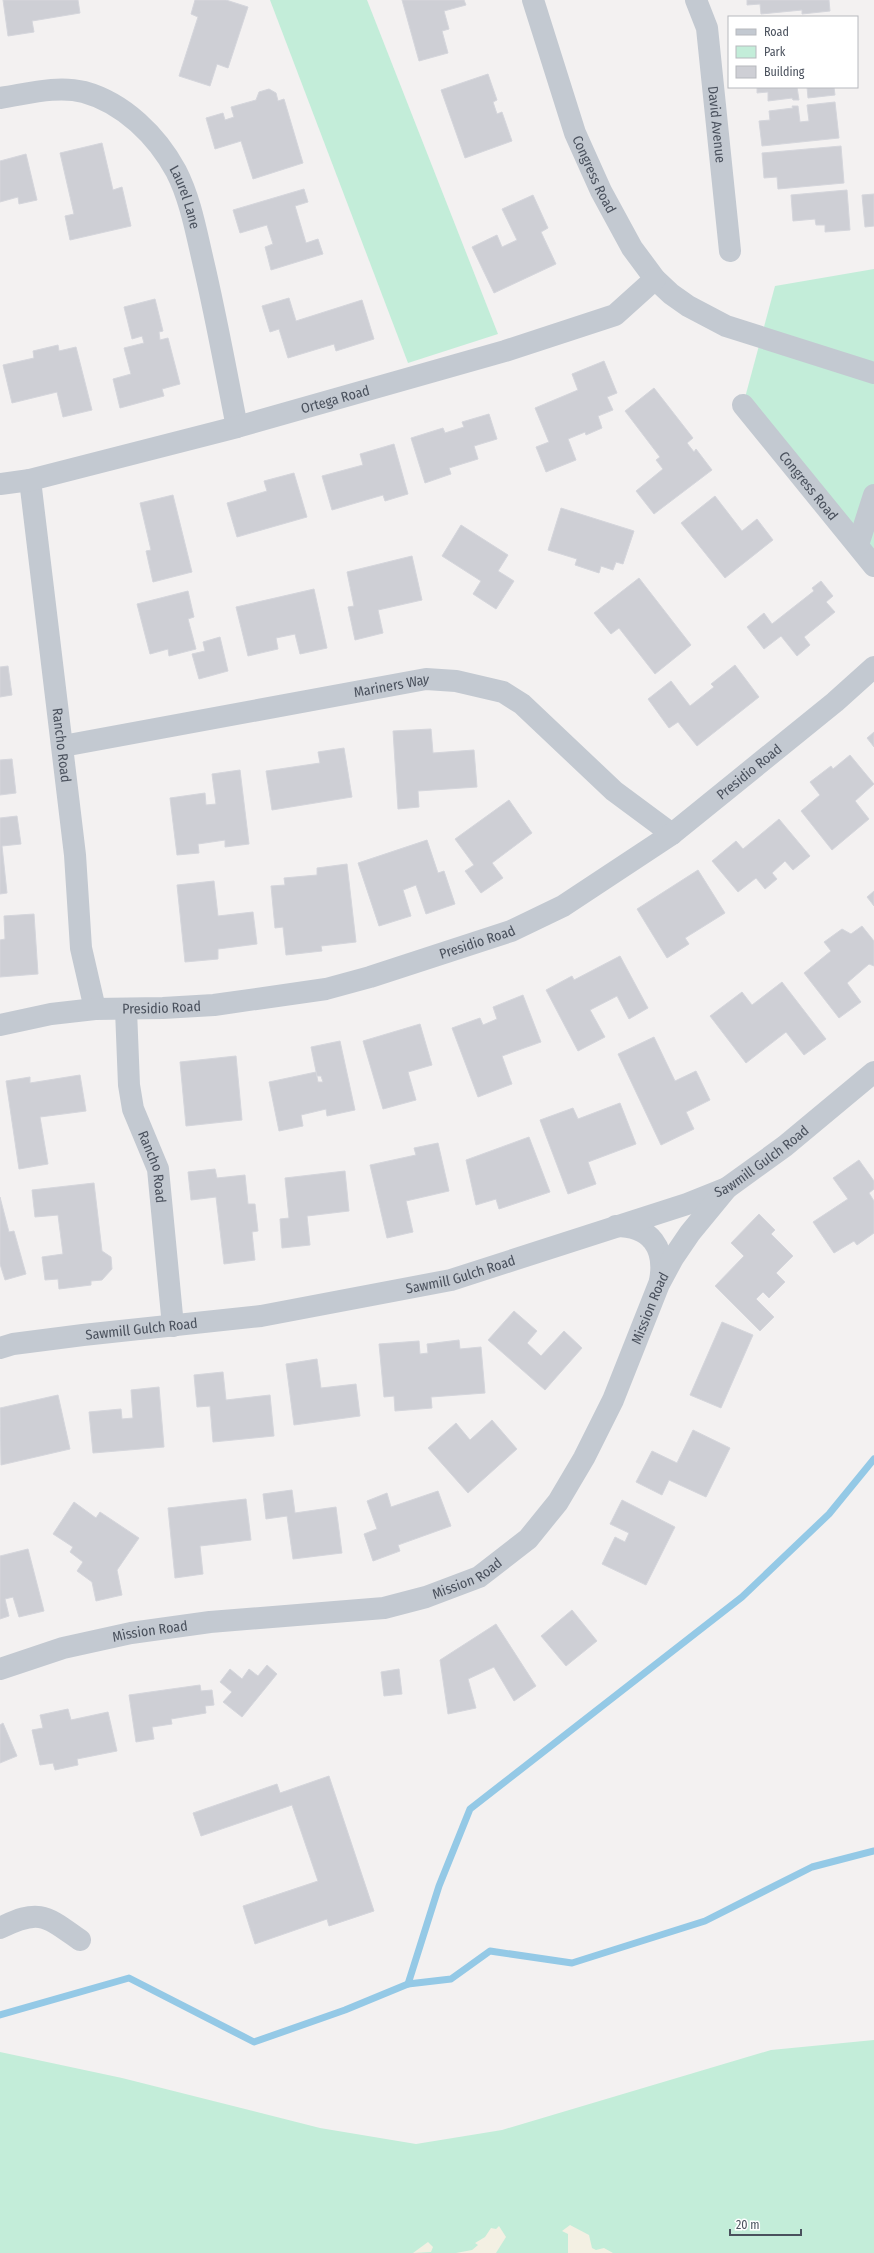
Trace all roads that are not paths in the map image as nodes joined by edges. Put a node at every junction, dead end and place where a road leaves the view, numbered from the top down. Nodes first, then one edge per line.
1 (533, 0) edge
2 (696, 0) edge
3 (0, 98) edge
4 (730, 251) dead end
5 (655, 279) junction
6 (874, 373) edge
7 (743, 405) dead end
8 (237, 427) junction
9 (30, 480) junction
10 (0, 484) edge
11 (874, 495) edge
12 (858, 545) junction
13 (874, 566) edge
14 (874, 667) edge
15 (63, 746) junction
16 (672, 834) junction
17 (95, 1009) junction
18 (126, 1010) junction
19 (0, 1024) edge
20 (874, 1072) edge
21 (727, 1188) junction
22 (614, 1226) junction
23 (659, 1284) junction
24 (173, 1326) junction
25 (0, 1348) edge
26 (0, 1669) edge
27 (0, 1928) edge
28 (80, 1940) dead end

1 - 5 street, Congress Road
2 - 4 street, David Avenue
3 - 8 street, Laurel Lane
5 - 6 street, Congress Road
5 - 8 street, Ortega Road
7 - 12 street, Congress Road
8 - 9 street, Ortega Road
9 - 10 street, Ortega Road
9 - 15 street, Rancho Road
11 - 12 street
12 - 13 street, Congress Road
14 - 16 street, Presidio Road
15 - 16 street, Mariners Way
15 - 17 street, Rancho Road
16 - 18 street, Presidio Road
17 - 18 street, Presidio Road
17 - 19 street, Presidio Road
18 - 24 street, Rancho Road
20 - 21 street, Sawmill Gulch Road
21 - 22 street, Sawmill Gulch Road
21 - 23 street, Mission Road
22 - 23 street
22 - 24 street, Sawmill Gulch Road
23 - 26 street, Mission Road
24 - 25 street, Sawmill Gulch Road
27 - 28 street

